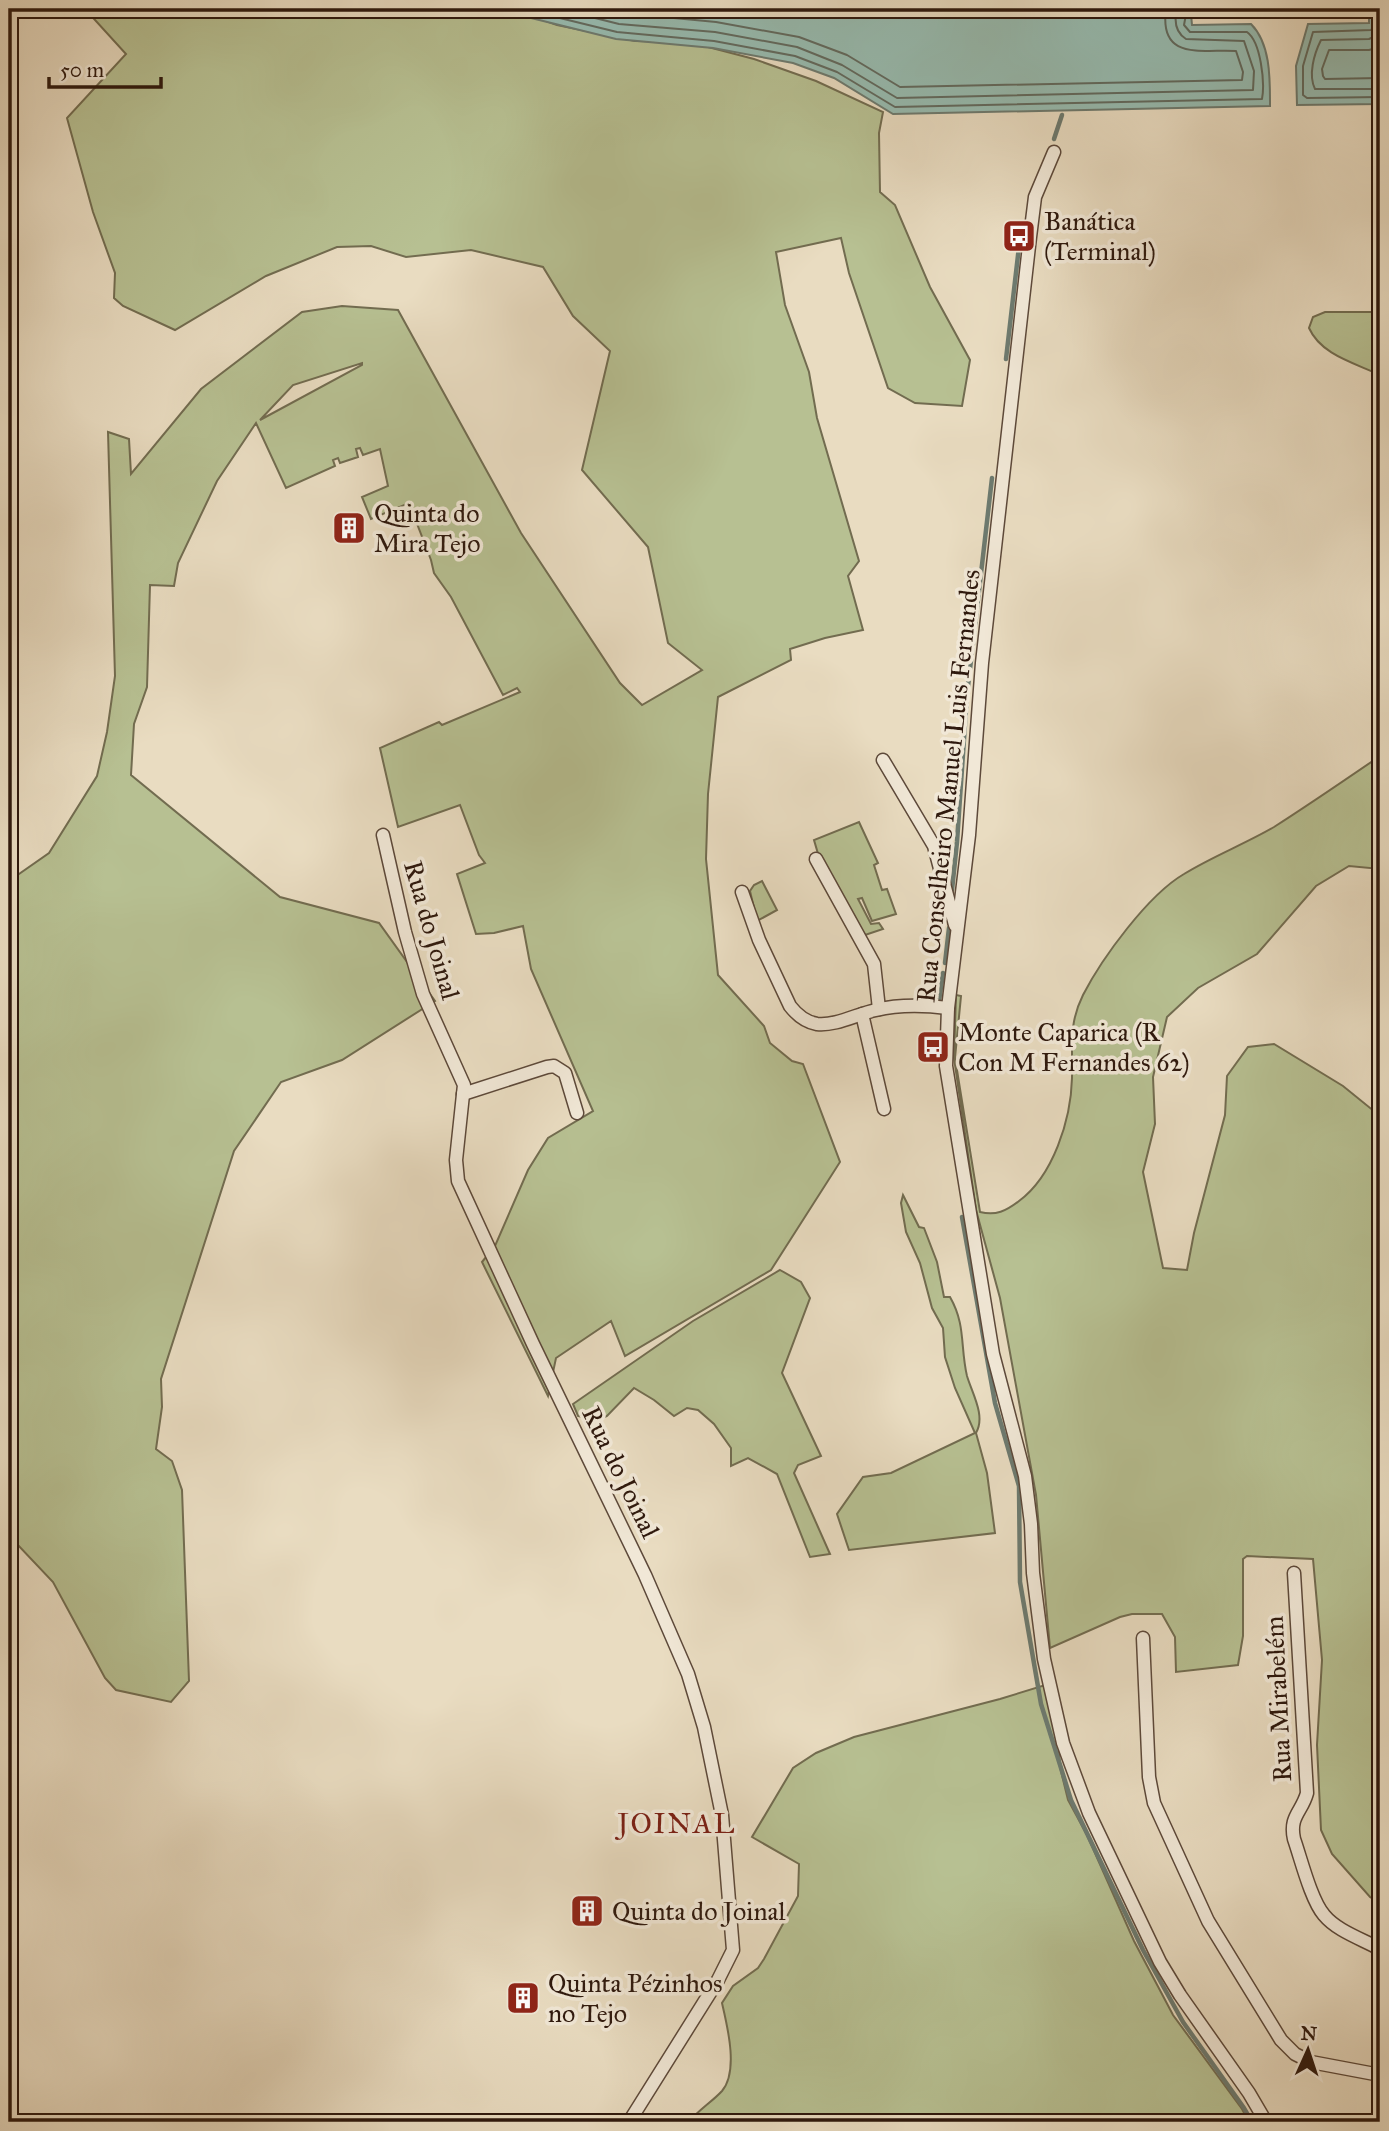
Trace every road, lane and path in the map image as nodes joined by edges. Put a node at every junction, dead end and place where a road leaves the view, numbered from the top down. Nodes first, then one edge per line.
1 (1055, 152) dead end
2 (883, 760) dead end
3 (383, 835) dead end
4 (816, 859) dead end
5 (742, 892) dead end
6 (957, 932) junction
7 (948, 1008) junction
8 (879, 1009) junction
9 (862, 1014) junction
10 (463, 1094) junction
11 (884, 1109) dead end
12 (577, 1113) dead end
13 (1294, 1573) dead end
14 (1143, 1638) dead end
15 (1380, 1949) edge
16 (1380, 2075) edge
17 (629, 2122) edge
18 (1266, 2122) edge

1 - 6 street, Rua Conselheiro Manuel Luis Fernandes
2 - 6 street
3 - 10 street, Rua do Joinal
4 - 8 street
5 - 9 street
6 - 7 street, Rua Conselheiro Manuel Luis Fernandes
7 - 8 street
7 - 18 street, Rua Conselheiro Manuel Luis Fernandes
8 - 9 street
9 - 11 street
10 - 12 street
10 - 17 street, Rua do Joinal
13 - 15 street, Rua Mirabelém
14 - 16 street

